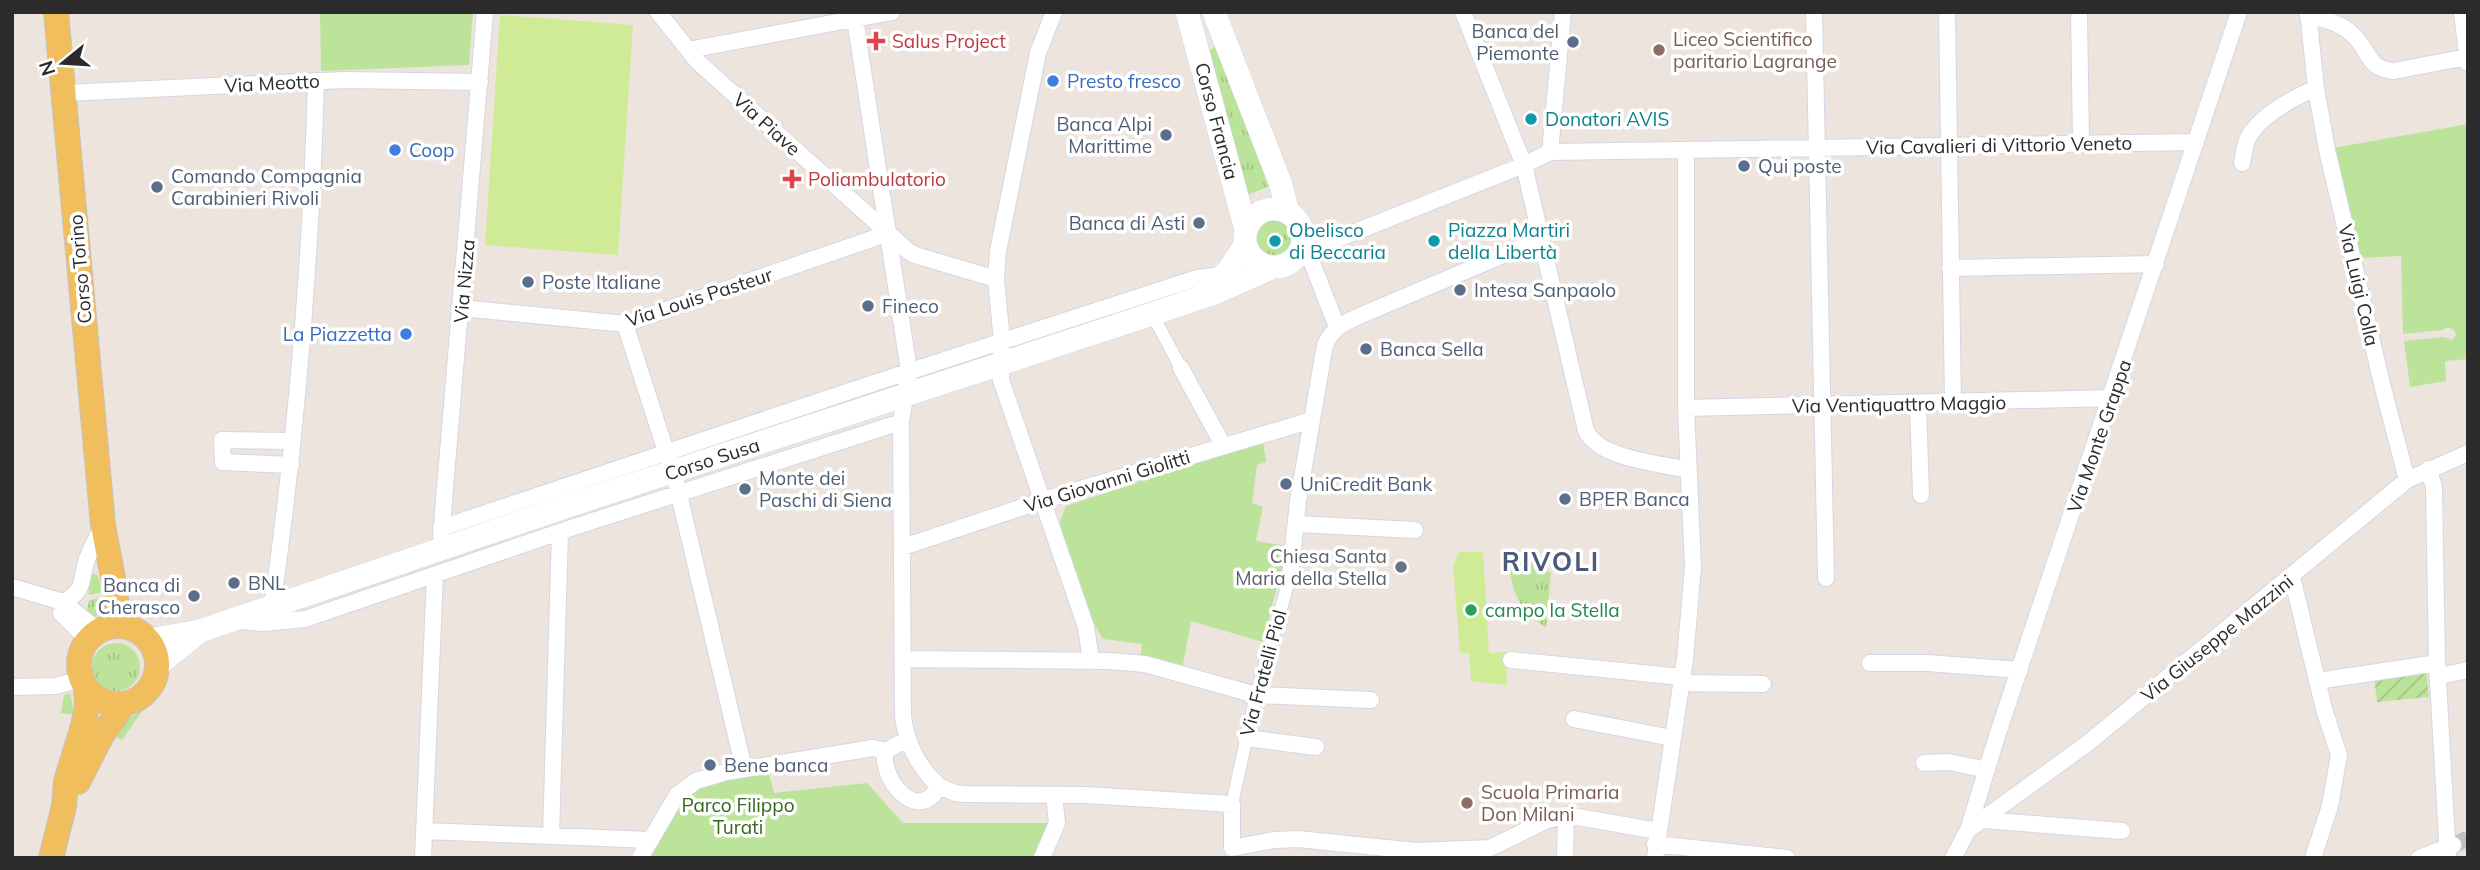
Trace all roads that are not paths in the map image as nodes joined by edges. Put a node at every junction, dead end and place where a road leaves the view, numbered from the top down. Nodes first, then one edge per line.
1 (56, 12) edge
2 (485, 12) edge
3 (658, 12) edge
4 (892, 12) edge
5 (1054, 12) edge
6 (1187, 12) edge
7 (1214, 12) edge
8 (1463, 12) edge
9 (1563, 12) edge
10 (1814, 12) edge
11 (1947, 12) edge
12 (2079, 12) edge
13 (2239, 12) edge
14 (2462, 12) edge
15 (2308, 14) edge
16 (854, 16) edge
17 (688, 50) junction
18 (2467, 60) edge
19 (316, 81) junction
20 (480, 82) junction
21 (2316, 88) junction
22 (64, 93) junction
23 (2196, 142) junction
24 (2081, 143) junction
25 (1949, 145) junction
26 (1816, 148) junction
27 (1686, 150) junction
28 (1550, 152) junction
29 (2242, 163) dead end
30 (1524, 165) junction
31 (1288, 213) junction
32 (889, 233) junction
33 (1245, 237) junction
34 (1541, 239) junction
35 (1304, 250) junction
36 (2156, 264) junction
37 (1271, 268) junction
38 (1950, 268) junction
39 (1223, 275) junction
40 (996, 279) junction
41 (1195, 299) junction
42 (461, 308) junction
43 (1152, 314) junction
44 (625, 324) junction
45 (1337, 327) junction
46 (1002, 341) junction
47 (1001, 364) junction
48 (1181, 368) joint
49 (909, 371) junction
50 (906, 395) junction
51 (2112, 398) junction
52 (1953, 403) junction
53 (1918, 404) junction
54 (1824, 406) junction
55 (1686, 408) junction
56 (1312, 420) junction
57 (901, 422) junction
58 (292, 441) junction
59 (1223, 445) junction
60 (2468, 453) edge
61 (290, 464) junction
62 (2428, 469) junction
63 (1688, 470) junction
64 (673, 472) junction
65 (2407, 480) junction
66 (1921, 495) dead end
67 (1044, 500) junction
68 (1296, 524) junction
69 (103, 525) junction
70 (1415, 530) dead end
71 (560, 532) junction
72 (441, 539) junction
73 (903, 547) junction
74 (435, 575) junction
75 (1290, 577) joint
76 (2292, 577) junction
77 (1826, 578) dead end
78 (12, 587) edge
79 (12, 598) edge
80 (63, 602) junction
81 (272, 607) junction
82 (230, 620) junction
83 (200, 631) junction
84 (101, 632) junction
85 (149, 640) junction
86 (903, 659) junction
87 (1511, 660) dead end
88 (1091, 661) junction
89 (1870, 663) dead end
90 (158, 665) junction
91 (2438, 669) junction
92 (2020, 670) junction
93 (2468, 670) edge
94 (1682, 680) junction
95 (2317, 681) junction
96 (84, 684) junction
97 (1763, 684) dead end
98 (12, 687) edge
99 (1256, 695) junction
100 (1371, 701) dead end
101 (124, 704) junction
102 (1574, 719) dead end
103 (1246, 738) junction
104 (1672, 738) junction
105 (909, 742) junction
106 (1316, 747) dead end
107 (886, 751) junction
108 (1924, 763) dead end
109 (744, 769) junction
110 (1987, 770) junction
111 (940, 786) junction
112 (1054, 795) junction
113 (1232, 804) junction
114 (64, 806) junction
115 (1566, 816) junction
116 (1983, 820) junction
117 (1968, 830) junction
118 (425, 831) junction
119 (2122, 831) dead end
120 (551, 835) junction
121 (651, 840) junction
122 (1656, 844) edge
123 (2450, 850) edge
124 (1233, 853) edge
125 (51, 858) edge
126 (424, 858) edge
127 (640, 858) edge
128 (1042, 858) edge
129 (1564, 858) edge
130 (1787, 858) edge
131 (1953, 858) edge
132 (2314, 858) edge
133 (2419, 858) edge

1 - 22 main road, Corso Torino
2 - 20 street, Via Nizza
3 - 17 street, Via Piave
4 - 16 street
5 - 40 street
6 - 33 main road, Corso Francia
7 - 31 main road, Corso Francia
8 - 30 street
9 - 28 street
10 - 26 street
11 - 25 street
12 - 24 street
13 - 23 street, Via Monte Grappa
14 - 18 street
15 - 18 street
15 - 21 street, Via Luigi Colla
16 - 17 street
16 - 32 street
17 - 32 street, Via Piave
19 - 20 street, Via Meotto
19 - 22 street, Via Meotto
19 - 58 street
20 - 42 street, Via Nizza
21 - 29 street
21 - 65 street, Via Luigi Colla
22 - 69 main road, Corso Torino
23 - 24 street, Via Cavalieri di Vittorio Veneto
23 - 36 street, Via Monte Grappa
24 - 25 street, Via Cavalieri di Vittorio Veneto
25 - 26 street, Via Cavalieri di Vittorio Veneto
25 - 38 street
26 - 27 street, Via Cavalieri di Vittorio Veneto
26 - 54 street
27 - 28 street, Via Cavalieri di Vittorio Veneto
27 - 55 street
28 - 30 street
30 - 34 street
30 - 35 street
31 - 33 main road
31 - 35 main road
32 - 40 street, Via Piave
32 - 44 street, Via Louis Pasteur
32 - 49 street
33 - 37 main road
33 - 39 main road, Corso Susa
34 - 45 street
34 - 63 street
35 - 37 main road
35 - 45 street
36 - 38 street
36 - 51 street, Via Monte Grappa
37 - 41 main road, Corso Susa
38 - 52 street
39 - 41 main road, Corso Susa
39 - 46 street, Corso Susa
40 - 46 street
41 - 43 main road, Corso Susa
42 - 44 street, Via Louis Pasteur
42 - 72 street, Via Nizza
43 - 47 main road, Corso Susa
43 - 48 street
44 - 64 street
45 - 56 street, Via Fratelli Piol
46 - 47 street
46 - 49 street, Corso Susa
47 - 50 main road, Corso Susa
47 - 67 street
48 - 59 street
49 - 50 street
49 - 64 street, Corso Susa
50 - 57 street
50 - 64 main road, Corso Susa
51 - 52 street, Via Ventiquattro Maggio
51 - 92 street, Via Monte Grappa
52 - 53 street, Via Ventiquattro Maggio
53 - 54 street, Via Ventiquattro Maggio
53 - 66 street
54 - 55 street, Via Ventiquattro Maggio
54 - 77 street
55 - 63 street
56 - 59 street, Via Giovanni Giolitti
56 - 68 street, Via Fratelli Piol
57 - 64 street, Corso Susa
57 - 73 street
58 - 61 street
58 - 61 street
59 - 67 street, Via Giovanni Giolitti
60 - 62 street, Via Giuseppe Mazzini
61 - 81 street
62 - 65 street, Via Giuseppe Mazzini
62 - 91 street
63 - 94 street
64 - 71 street, Corso Susa
64 - 72 main road, Corso Susa
64 - 109 street
65 - 76 street, Via Giuseppe Mazzini
67 - 73 street, Via Giovanni Giolitti
67 - 88 street
68 - 70 street
68 - 75 street, Via Fratelli Piol
69 - 80 street
69 - 84 main road, Corso Torino
71 - 74 street, Corso Susa
71 - 120 street
72 - 81 main road, Corso Susa
73 - 86 street
74 - 82 street, Corso Susa
74 - 118 street
75 - 99 street, Via Fratelli Piol
76 - 95 street
76 - 116 street, Via Giuseppe Mazzini
78 - 80 street
79 - 84 street
80 - 84 street
81 - 82 main road, Corso Susa
82 - 83 main road, Corso Susa
83 - 85 main road
83 - 90 main road
84 - 85 main road
84 - 96 main road
85 - 90 main road
86 - 88 street
86 - 105 street
87 - 94 street
88 - 99 street
89 - 92 street
90 - 101 main road
91 - 93 street
91 - 95 street
91 - 123 street
92 - 110 street, Via Monte Grappa
94 - 97 street
94 - 104 street
95 - 132 street
96 - 98 street
96 - 101 main road
96 - 114 main road
99 - 100 street
99 - 103 street, Via Fratelli Piol
101 - 114 main road
102 - 104 street
103 - 106 street
103 - 113 street, Via Fratelli Piol
104 - 122 street
105 - 107 street
105 - 111 street
107 - 109 street
107 - 111 street
108 - 110 street
109 - 121 street
110 - 117 street, Via Monte Grappa
111 - 112 street
112 - 113 street
112 - 128 street
113 - 124 street, Via Fratelli Piol
114 - 125 main road
115 - 122 street
115 - 124 street
115 - 129 street
116 - 117 street, Via Giuseppe Mazzini
116 - 119 street
117 - 131 street, Via Monte Grappa
118 - 120 street
118 - 126 street
120 - 121 street
121 - 127 street
122 - 130 street
123 - 133 street

